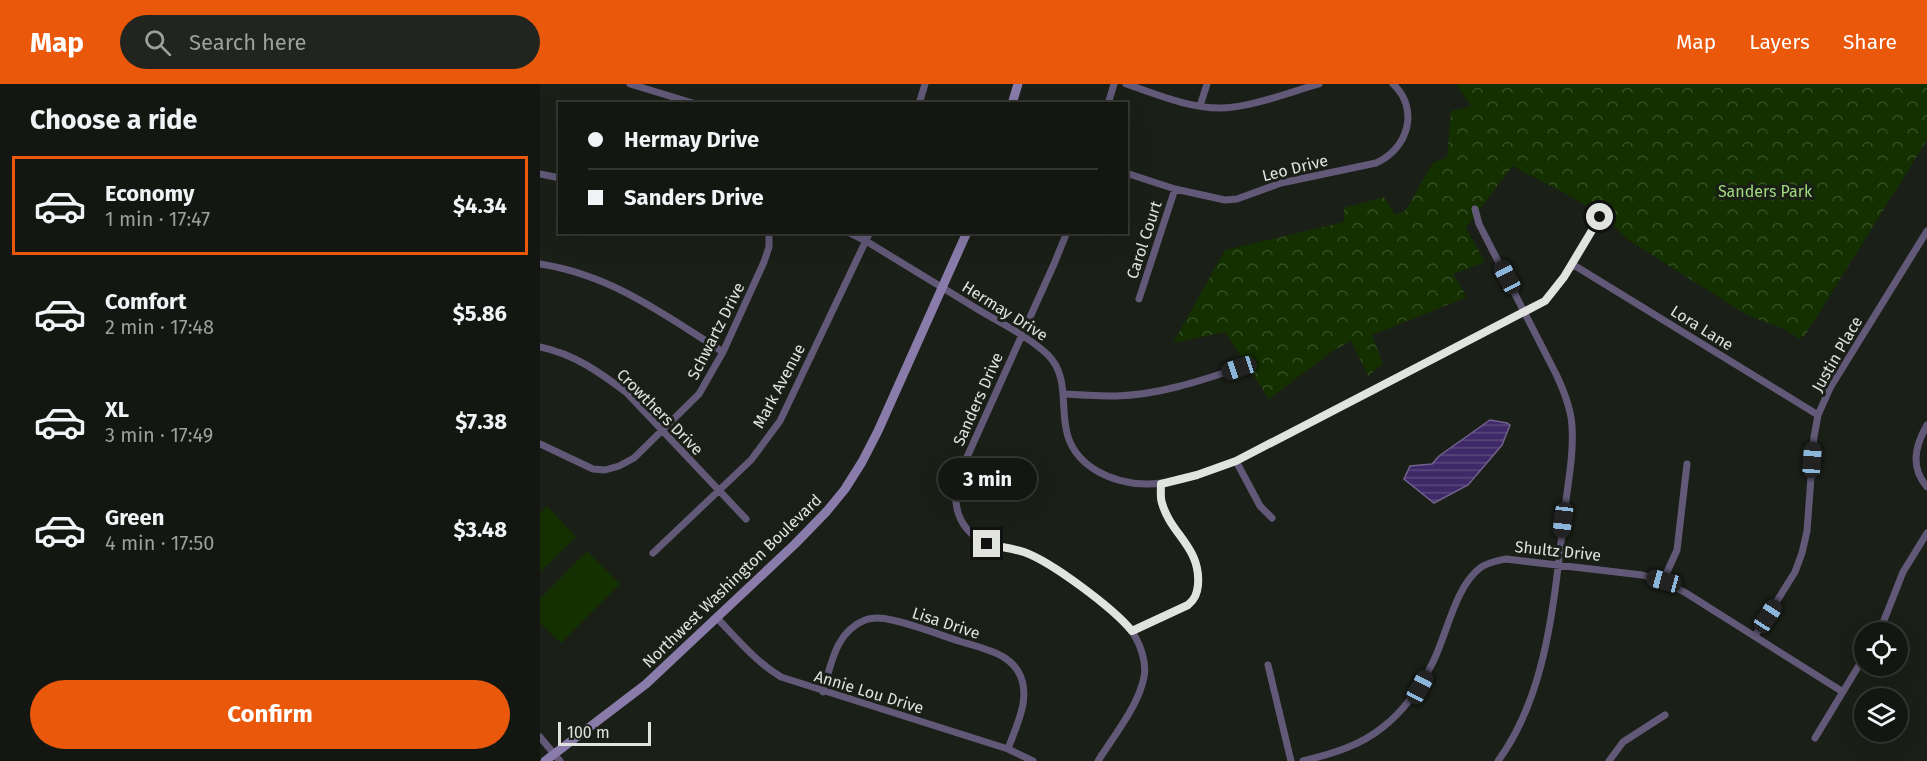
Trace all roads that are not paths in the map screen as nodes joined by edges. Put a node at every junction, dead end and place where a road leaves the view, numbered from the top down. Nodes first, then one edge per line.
1 (630, 84) edge
2 (925, 84) edge
3 (1018, 84) edge
4 (1114, 84) edge
5 (1126, 84) edge
6 (1207, 84) edge
7 (1319, 84) edge
8 (1393, 84) edge
9 (689, 102) edge
10 (920, 102) edge
11 (1013, 102) edge
12 (1109, 102) edge
13 (1200, 106) junction
14 (540, 174) edge
15 (1128, 174) edge
16 (558, 178) edge
17 (1175, 189) junction
18 (1475, 209) dead end
19 (1600, 217) dead end
20 (1927, 231) edge
21 (770, 234) edge
22 (852, 234) edge
23 (869, 234) edge
24 (966, 234) edge
25 (1066, 234) edge
26 (866, 241) junction
27 (540, 264) edge
28 (1572, 264) junction
29 (941, 287) junction
30 (1139, 299) dead end
31 (1526, 312) junction
32 (1022, 336) junction
33 (540, 347) edge
34 (723, 352) junction
35 (1239, 368) dead end
36 (1065, 394) junction
37 (1818, 415) junction
38 (1927, 425) edge
39 (663, 429) junction
40 (540, 444) edge
41 (1236, 461) junction
42 (1687, 464) dead end
43 (1161, 484) junction
44 (1927, 487) edge
45 (719, 491) junction
46 (1272, 518) dead end
47 (746, 519) dead end
48 (1927, 533) edge
49 (653, 553) dead end
50 (1558, 564) junction
51 (1664, 581) junction
52 (717, 618) junction
53 (1883, 622) edge
54 (1132, 631) junction
55 (1755, 636) junction
56 (1268, 664) dead end
57 (1854, 674) edge
58 (823, 692) junction
59 (1843, 692) junction
60 (1665, 715) dead end
61 (540, 737) edge
62 (1815, 738) dead end
63 (1008, 749) junction
64 (557, 758) edge
65 (545, 761) edge
66 (1033, 761) edge
67 (1098, 761) edge
68 (1291, 761) edge
69 (1303, 761) edge
70 (1498, 761) edge
71 (1609, 761) edge

1 - 9 street
2 - 10 street
3 - 11 main road
4 - 12 street
5 - 13 street
6 - 13 street
7 - 13 street
8 - 17 street, Leo Drive
14 - 16 street
15 - 17 street, Leo Drive
17 - 30 street, Carol Court
18 - 31 street
19 - 28 street, Hermay Drive
20 - 37 street, Justin Place
21 - 34 street, Schwartz Drive
22 - 26 street, Hermay Drive
23 - 26 street, Mark Avenue
24 - 29 main road, Northwest Washington Boulevard
25 - 32 street, Sanders Drive
26 - 29 street, Hermay Drive
26 - 45 street, Mark Avenue
27 - 34 street
28 - 31 street, Hermay Drive
28 - 37 street, Lora Lane
29 - 32 street, Hermay Drive
29 - 52 main road, Northwest Washington Boulevard
31 - 41 street, Hermay Drive
31 - 50 street
32 - 36 street, Hermay Drive
32 - 54 street, Sanders Drive
33 - 39 street, Crowthers Drive
34 - 39 street, Schwartz Drive
35 - 36 street
36 - 43 street, Hermay Drive
37 - 55 street, Justin Place
38 - 44 street
39 - 40 street, Schwartz Drive
39 - 45 street, Crowthers Drive
41 - 43 street, Hermay Drive
41 - 46 street
42 - 51 street
43 - 54 street
45 - 47 street, Crowthers Drive
45 - 49 street, Mark Avenue
48 - 53 street
50 - 51 street, Shultz Drive
50 - 69 street, Shultz Drive
50 - 70 street
51 - 55 street, Shultz Drive
52 - 58 street, Annie Lou Drive
52 - 64 main road, Northwest Washington Boulevard
54 - 67 street, Sanders Drive
55 - 59 street, Shultz Drive
56 - 68 street
57 - 59 street
58 - 63 street, Annie Lou Drive
58 - 63 street, Lisa Drive
59 - 62 street
60 - 71 street
61 - 64 street
63 - 66 street, Annie Lou Drive
64 - 65 main road, Northwest Washington Boulevard

